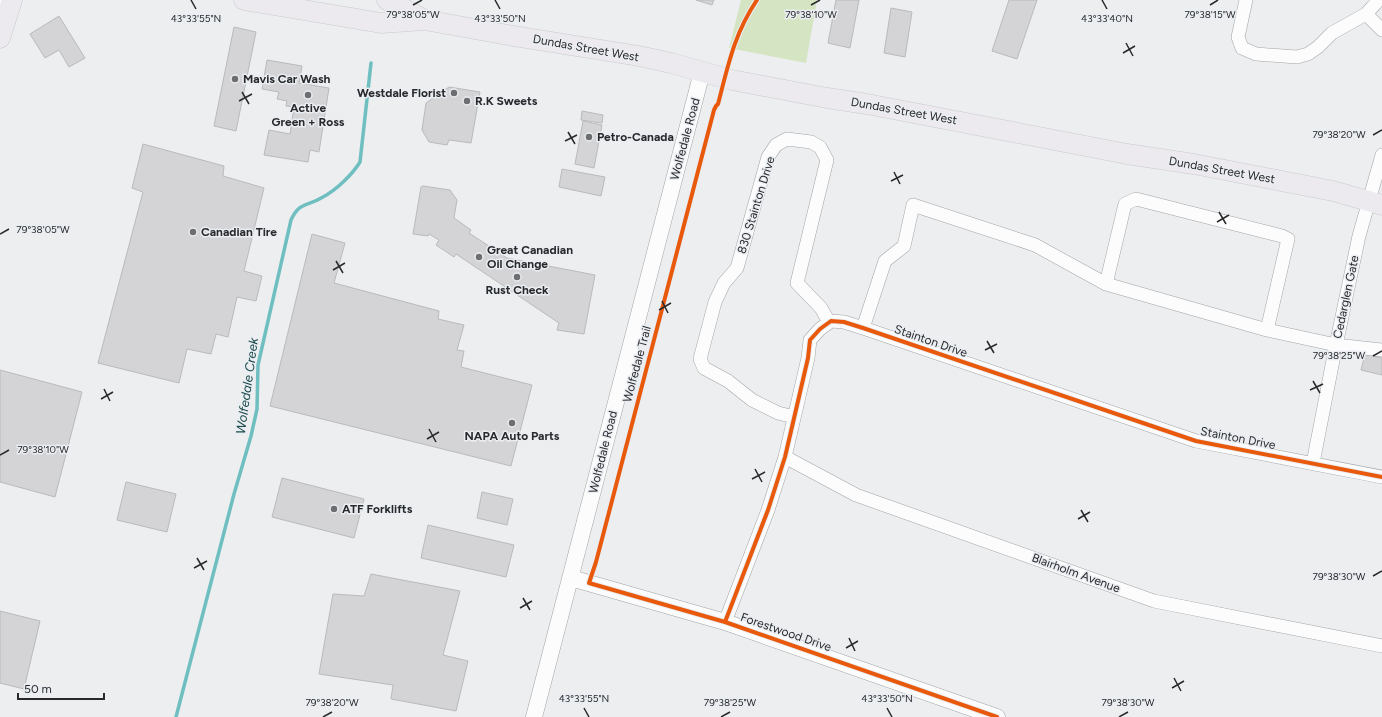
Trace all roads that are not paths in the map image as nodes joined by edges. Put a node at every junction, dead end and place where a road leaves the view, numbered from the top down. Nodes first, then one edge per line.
1 (1, 0) edge
2 (12, 0) edge
3 (244, 0) edge
4 (387, 0) edge
5 (1246, 0) edge
6 (1376, 0) edge
7 (0, 3) edge
8 (1366, 14) junction
9 (425, 20) junction
10 (1382, 30) edge
11 (0, 38) edge
12 (702, 72) junction
13 (1382, 155) edge
14 (1376, 203) edge
15 (1106, 284) junction
16 (829, 322) junction
17 (863, 328) junction
18 (1267, 330) junction
19 (1336, 346) junction
20 (1382, 350) edge
21 (794, 417) junction
22 (785, 457) junction
23 (1313, 463) junction
24 (1382, 477) edge
25 (571, 578) junction
26 (725, 622) junction
27 (1382, 646) edge
28 (534, 717) edge
29 (997, 717) edge

1 - 7 main road
2 - 11 main road
3 - 9 main road, Dundas Street West
4 - 9 main road, Dundas Street West
5 - 8 street
6 - 8 street
8 - 10 street
9 - 12 main road, Dundas Street West
12 - 14 main road, Dundas Street West
12 - 25 street, Wolfedale Road
13 - 14 street, Cedarglen Gate
14 - 19 street, Cedarglen Gate
15 - 17 street
15 - 18 street
15 - 18 street
16 - 17 street, Stainton Drive
16 - 21 street
16 - 21 street, 830 Stainton Drive
17 - 23 street, Stainton Drive
18 - 19 street
19 - 20 street
19 - 23 street, Cedarglen Gate
21 - 22 street
22 - 26 street
22 - 27 street, Blairholm Avenue
23 - 24 street, Stainton Drive
25 - 26 street, Forestwood Drive
25 - 28 street, Wolfedale Road
26 - 29 street, Forestwood Drive

